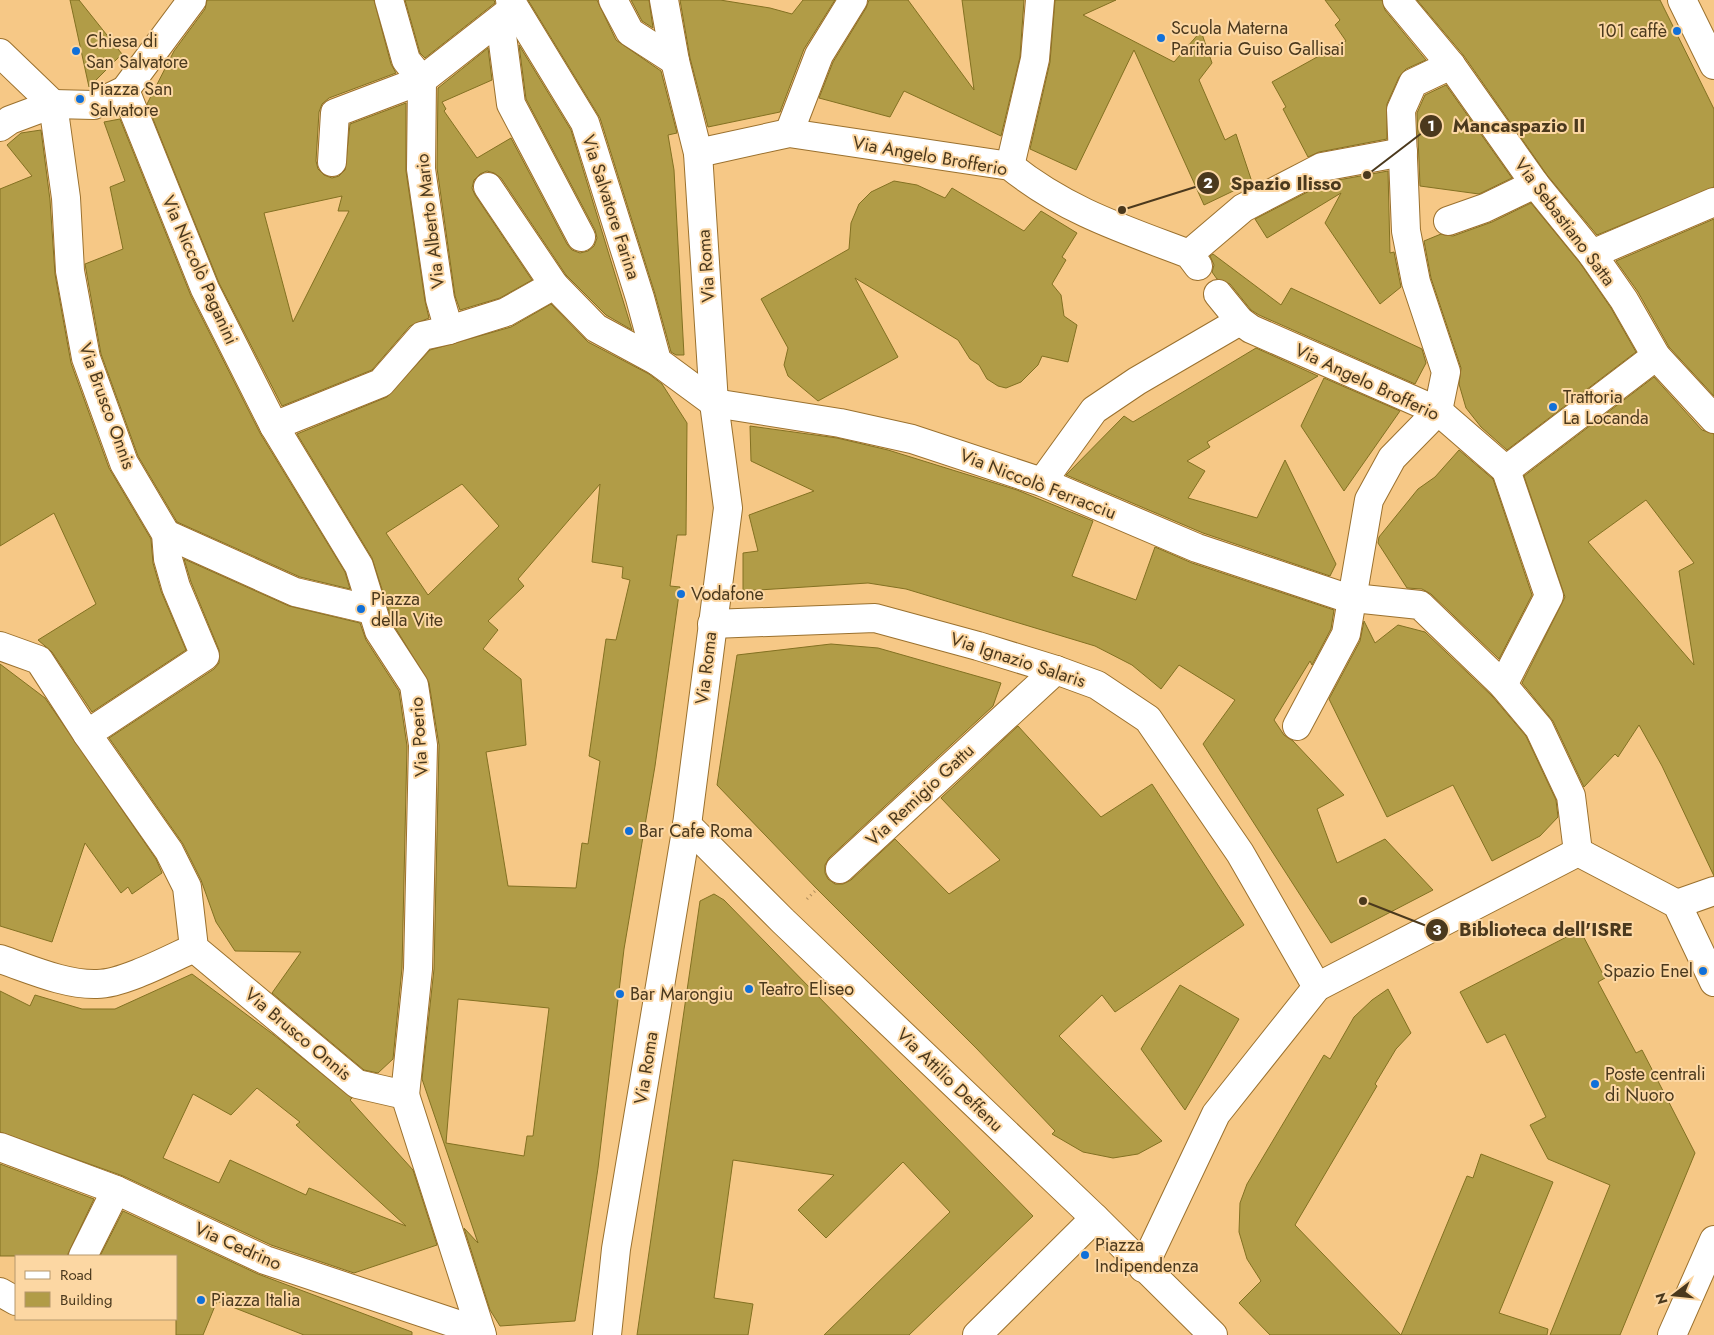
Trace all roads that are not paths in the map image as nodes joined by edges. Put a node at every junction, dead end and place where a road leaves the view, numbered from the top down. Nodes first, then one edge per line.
1 (192, 0) edge
2 (389, 0) edge
3 (613, 0) edge
4 (664, 0) edge
5 (853, 0) edge
6 (1040, 0) edge
7 (1398, 0) edge
8 (1682, 0) edge
9 (508, 9) edge
10 (0, 53) edge
11 (675, 61) junction
12 (1451, 65) junction
13 (1714, 65) edge
14 (422, 80) junction
15 (125, 90) junction
16 (53, 104) junction
17 (0, 127) edge
18 (789, 133) junction
19 (1403, 152) junction
20 (698, 153) junction
21 (332, 162) dead end
22 (1010, 166) junction
23 (1535, 184) junction
24 (488, 187) dead end
25 (1714, 202) edge
26 (1448, 221) dead end
27 (581, 236) dead end
28 (1592, 254) junction
29 (554, 285) junction
30 (1218, 294) dead end
31 (1240, 321) junction
32 (449, 330) junction
33 (1656, 356) junction
34 (657, 361) junction
35 (714, 403) junction
36 (1438, 411) junction
37 (1714, 419) edge
38 (274, 426) junction
39 (1506, 470) junction
40 (1042, 482) junction
41 (166, 534) junction
42 (1353, 598) junction
43 (372, 610) junction
44 (712, 624) junction
45 (0, 646) edge
46 (1056, 670) junction
47 (1503, 684) junction
48 (1297, 726) dead end
49 (87, 734) junction
50 (686, 825) junction
51 (1578, 852) junction
52 (840, 868) road end
53 (1714, 891) edge
54 (1677, 904) junction
55 (194, 948) junction
56 (0, 959) edge
57 (1714, 982) edge
58 (1317, 987) junction
59 (405, 1095) junction
60 (0, 1147) edge
61 (116, 1190) junction
62 (1094, 1218) junction
63 (1714, 1240) edge
64 (84, 1255) edge
65 (1143, 1268) junction
66 (0, 1292) edge
67 (15, 1300) edge
68 (1197, 1330) edge
69 (482, 1333) edge
70 (607, 1335) edge
71 (977, 1335) edge
72 (1672, 1335) edge

1 - 15 street
2 - 14 street
3 - 11 street
4 - 11 street, Via Roma
5 - 18 street
6 - 22 street
7 - 12 street, Via Sebastiano Satta
8 - 13 street
9 - 14 street
9 - 27 street
9 - 34 street, Via Salvatore Farina
10 - 16 street
11 - 20 street, Via Roma
12 - 19 street
12 - 23 street, Via Sebastiano Satta
14 - 21 street
14 - 32 street, Via Alberto Mario
15 - 16 street
15 - 38 street, Via Niccolò Paganini
16 - 17 street
16 - 41 street, Via Brusco Onnis
18 - 20 street, Via Angelo Brofferio
18 - 22 street, Via Angelo Brofferio
19 - 22 street, Via Angelo Brofferio
19 - 36 street
20 - 35 street, Via Roma
23 - 26 street
23 - 28 street, Via Sebastiano Satta
24 - 29 street
25 - 28 street
28 - 33 street, Via Sebastiano Satta
29 - 32 street
29 - 34 street
30 - 31 street, Via Angelo Brofferio
31 - 36 street, Via Angelo Brofferio
31 - 40 street
32 - 38 street
33 - 37 street, Via Sebastiano Satta
33 - 39 street
34 - 35 street
35 - 40 street, Via Niccolò Ferracciu
35 - 44 street, Via Roma
36 - 39 street, Via Angelo Brofferio
36 - 42 street
38 - 43 street, Via Niccolò Paganini
39 - 47 street
40 - 42 street, Via Niccolò Ferracciu
41 - 43 street
41 - 49 street, Via Brusco Onnis
42 - 47 street, Via Niccolò Ferracciu
42 - 48 street
43 - 59 street, Via Poerio
44 - 46 street, Via Ignazio Salaris
44 - 50 street, Via Roma
45 - 49 street
46 - 52 street, Via Remigio Gattu
46 - 58 street, Via Ignazio Salaris
47 - 51 street, Via Niccolò Ferracciu
49 - 55 street
50 - 62 street, Via Attilio Deffenu
50 - 70 street, Via Roma
51 - 54 street
51 - 58 street
53 - 54 street
54 - 57 street
55 - 56 street
55 - 59 street, Via Brusco Onnis
58 - 65 street
59 - 69 street
60 - 61 street, Via Cedrino
61 - 64 street
61 - 69 street, Via Cedrino
62 - 65 street, Via Attilio Deffenu
62 - 71 street
63 - 72 street
65 - 68 street, Via Attilio Deffenu
66 - 67 street

